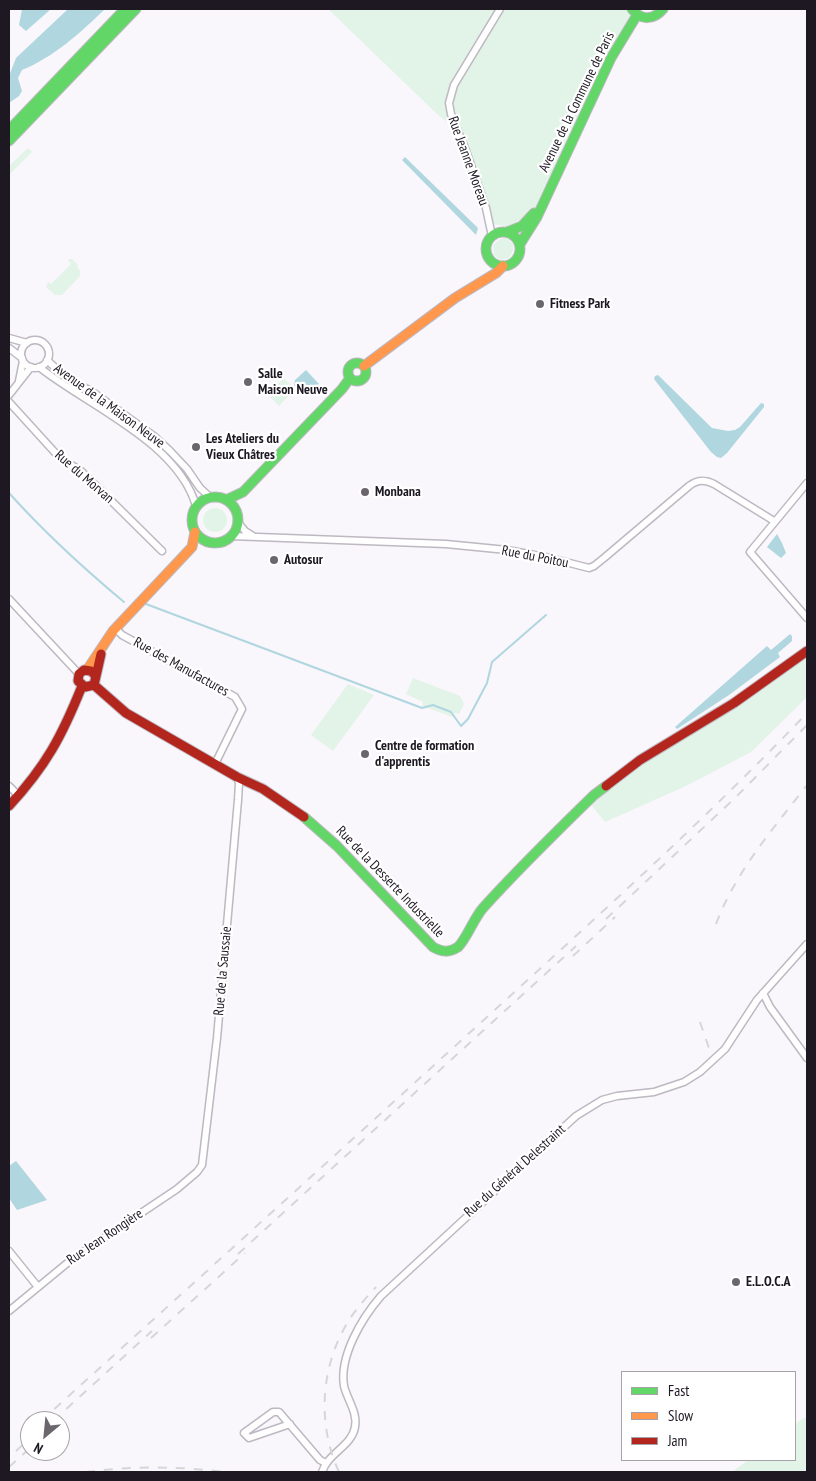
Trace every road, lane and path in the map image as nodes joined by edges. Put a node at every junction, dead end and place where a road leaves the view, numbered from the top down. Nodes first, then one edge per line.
1 (125, 9) edge
2 (136, 9) edge
3 (500, 9) edge
4 (663, 9) edge
5 (635, 12) edge
6 (58, 90) junction
7 (9, 130) edge
8 (9, 141) edge
9 (9, 146) edge
10 (544, 201) junction
11 (506, 232) junction
12 (492, 236) junction
13 (520, 244) junction
14 (488, 258) junction
15 (503, 266) junction
16 (479, 283) junction
17 (9, 338) edge
18 (26, 343) junction
19 (9, 348) edge
20 (23, 359) junction
21 (47, 360) junction
22 (31, 367) junction
23 (39, 367) junction
24 (19, 381) junction
25 (9, 395) edge
26 (9, 402) edge
27 (807, 483) edge
28 (243, 492) junction
29 (210, 497) junction
30 (226, 500) junction
31 (196, 506) junction
32 (234, 508) junction
33 (237, 521) junction
34 (774, 522) junction
35 (195, 532) junction
36 (231, 536) junction
37 (253, 536) junction
38 (206, 541) junction
39 (192, 547) junction
40 (162, 550) dead end
41 (9, 598) edge
42 (807, 618) edge
43 (115, 628) junction
44 (102, 646) junction
45 (807, 651) edge
46 (83, 672) junction
47 (95, 680) junction
48 (82, 686) junction
49 (215, 764) junction
50 (237, 777) junction
51 (9, 786) edge
52 (19, 796) junction
53 (9, 806) edge
54 (807, 944) edge
55 (763, 993) junction
56 (807, 1058) edge
57 (202, 1165) joint
58 (9, 1251) edge
59 (38, 1287) junction
60 (9, 1311) edge
61 (290, 1424) junction
62 (326, 1463) junction
63 (322, 1472) edge

1 - 7 street
2 - 6 street
3 - 12 street, Rue Jeanne Moreau
4 - 5 street
5 - 10 street, Avenue de la Commune de Paris
6 - 8 street
6 - 9 street
10 - 11 street, Avenue de la Commune de Paris
10 - 13 street, Avenue de la Commune de Paris
11 - 12 street
11 - 13 street
12 - 14 street
13 - 15 street
14 - 15 street
14 - 16 street
15 - 16 street
16 - 28 street
17 - 18 street
18 - 20 street
18 - 21 street
19 - 20 street
20 - 22 street
20 - 24 street
21 - 23 street
21 - 29 street, Avenue de la Maison Neuve
22 - 23 street
22 - 24 street
23 - 31 street, Avenue de la Maison Neuve
24 - 25 street
26 - 40 street, Rue du Morvan
27 - 34 street
28 - 30 street
28 - 32 street
29 - 30 street
29 - 31 street
30 - 32 street
31 - 35 street
32 - 33 street
33 - 36 street
33 - 37 street
34 - 37 street, Rue du Poitou
34 - 42 street
35 - 38 street
35 - 39 street
36 - 37 street, Rue du Poitou
36 - 38 street
38 - 39 street
39 - 43 street
41 - 46 street
43 - 44 street
43 - 49 street, Rue des Manufactures
44 - 46 street
44 - 47 street
45 - 50 street, Rue de la Desserte Industrielle
46 - 47 street
46 - 48 street
47 - 48 street
47 - 49 street, Rue de la Desserte Industrielle
48 - 52 street
49 - 50 street, Rue de la Desserte Industrielle
50 - 57 street, Rue de la Saussaie
51 - 52 street
52 - 53 street
54 - 55 street, Rue du Général Delestraint
55 - 56 street
55 - 62 street, Rue du Général Delestraint
57 - 59 street, Rue Jean Rongière
58 - 59 street
59 - 60 street, Rue Jean Rongière
61 - 61 street
61 - 62 street
62 - 63 street, Rue du Général Delestraint

